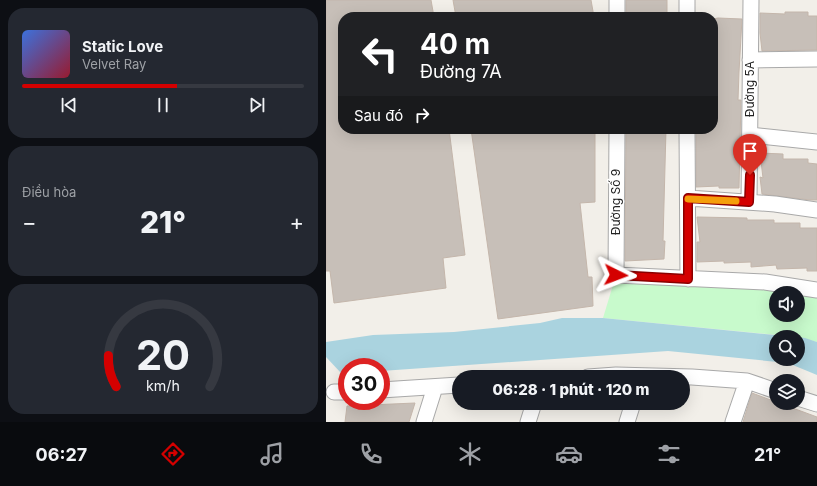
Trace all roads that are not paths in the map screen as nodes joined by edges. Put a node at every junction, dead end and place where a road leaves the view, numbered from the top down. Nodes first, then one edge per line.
1 (617, 0) edge
2 (687, 0) edge
3 (751, 0) edge
4 (617, 12) edge
5 (687, 12) edge
6 (817, 59) edge
7 (750, 60) junction
8 (617, 134) edge
9 (688, 134) edge
10 (750, 135) junction
11 (817, 142) edge
12 (688, 198) junction
13 (749, 202) junction
14 (817, 210) edge
15 (688, 279) junction
16 (817, 290) edge
17 (690, 377) edge
18 (747, 381) junction
19 (452, 386) edge
20 (435, 387) junction
21 (769, 389) edge
22 (390, 390) edge
23 (805, 400) edge
24 (817, 404) edge
25 (532, 410) edge
26 (631, 410) edge
27 (424, 422) edge
28 (528, 422) edge
29 (627, 422) edge
30 (733, 422) edge

1 - 4 street
2 - 5 street
3 - 7 street, Đường 5A
6 - 7 street
7 - 10 street, Đường 5A
8 - 15 street, Đường Số 9
9 - 12 street
10 - 11 street
10 - 13 street, Đường 5A
12 - 13 street
12 - 15 street
13 - 14 street
15 - 16 street
17 - 18 street
18 - 21 street
18 - 30 street
19 - 20 street
20 - 22 street
20 - 27 street
23 - 24 street
25 - 28 street
26 - 29 street

